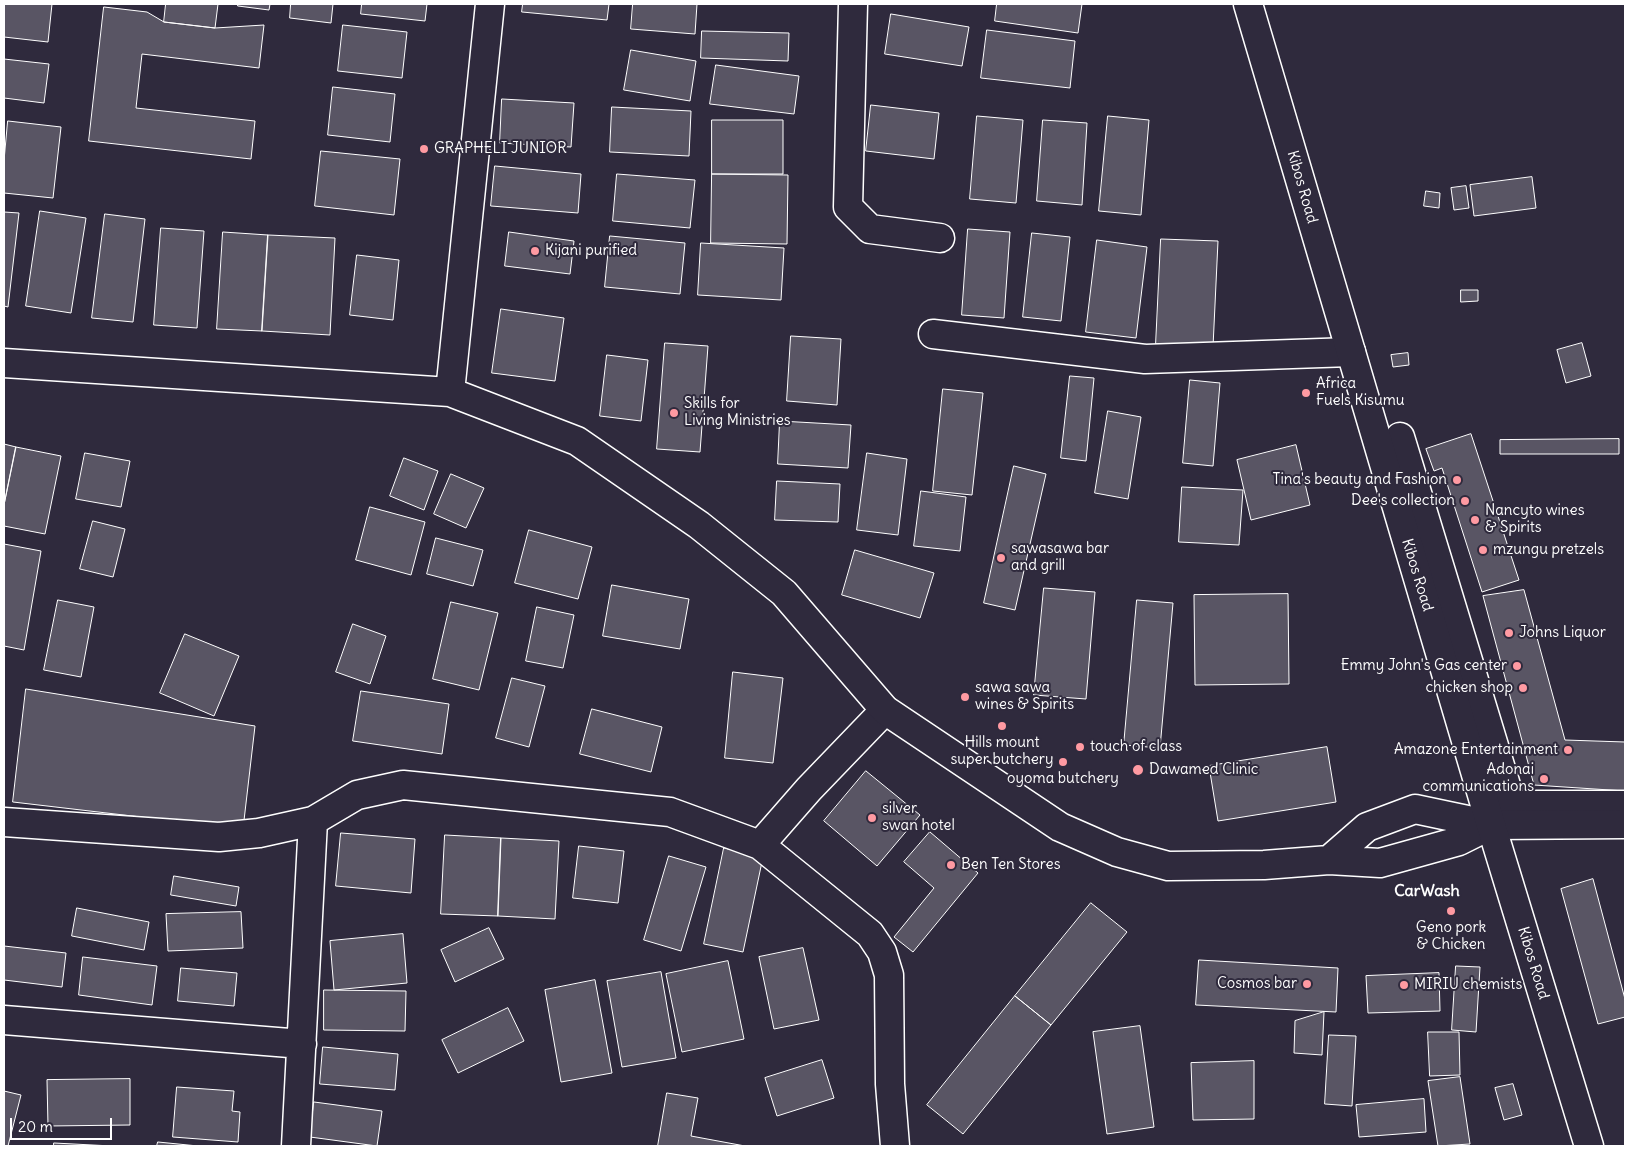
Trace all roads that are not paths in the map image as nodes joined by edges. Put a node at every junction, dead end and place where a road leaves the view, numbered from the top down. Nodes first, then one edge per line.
1 (490, 4) edge
2 (854, 4) edge
3 (1248, 4) edge
4 (940, 238) dead end
5 (933, 334) dead end
6 (1351, 352) junction
7 (4, 363) edge
8 (450, 392) junction
9 (1400, 437) dead end
10 (885, 710) junction
11 (1625, 805) edge
12 (313, 821) junction
13 (4, 822) edge
14 (1625, 824) edge
15 (1491, 825) junction
16 (760, 845) junction
17 (1329, 860) junction
18 (4, 1020) edge
19 (302, 1044) junction
20 (296, 1146) edge
21 (895, 1146) edge
22 (1589, 1146) edge

1 - 8 street
2 - 4 street
3 - 6 street, Kibos Road
5 - 6 street
6 - 15 street, Kibos Road
7 - 8 street
8 - 10 street
9 - 11 street
10 - 16 street
10 - 17 street
12 - 13 street
12 - 16 street
12 - 19 street
14 - 15 street
15 - 17 street
15 - 17 street
15 - 22 street, Kibos Road
16 - 21 street
18 - 19 street
19 - 20 street

